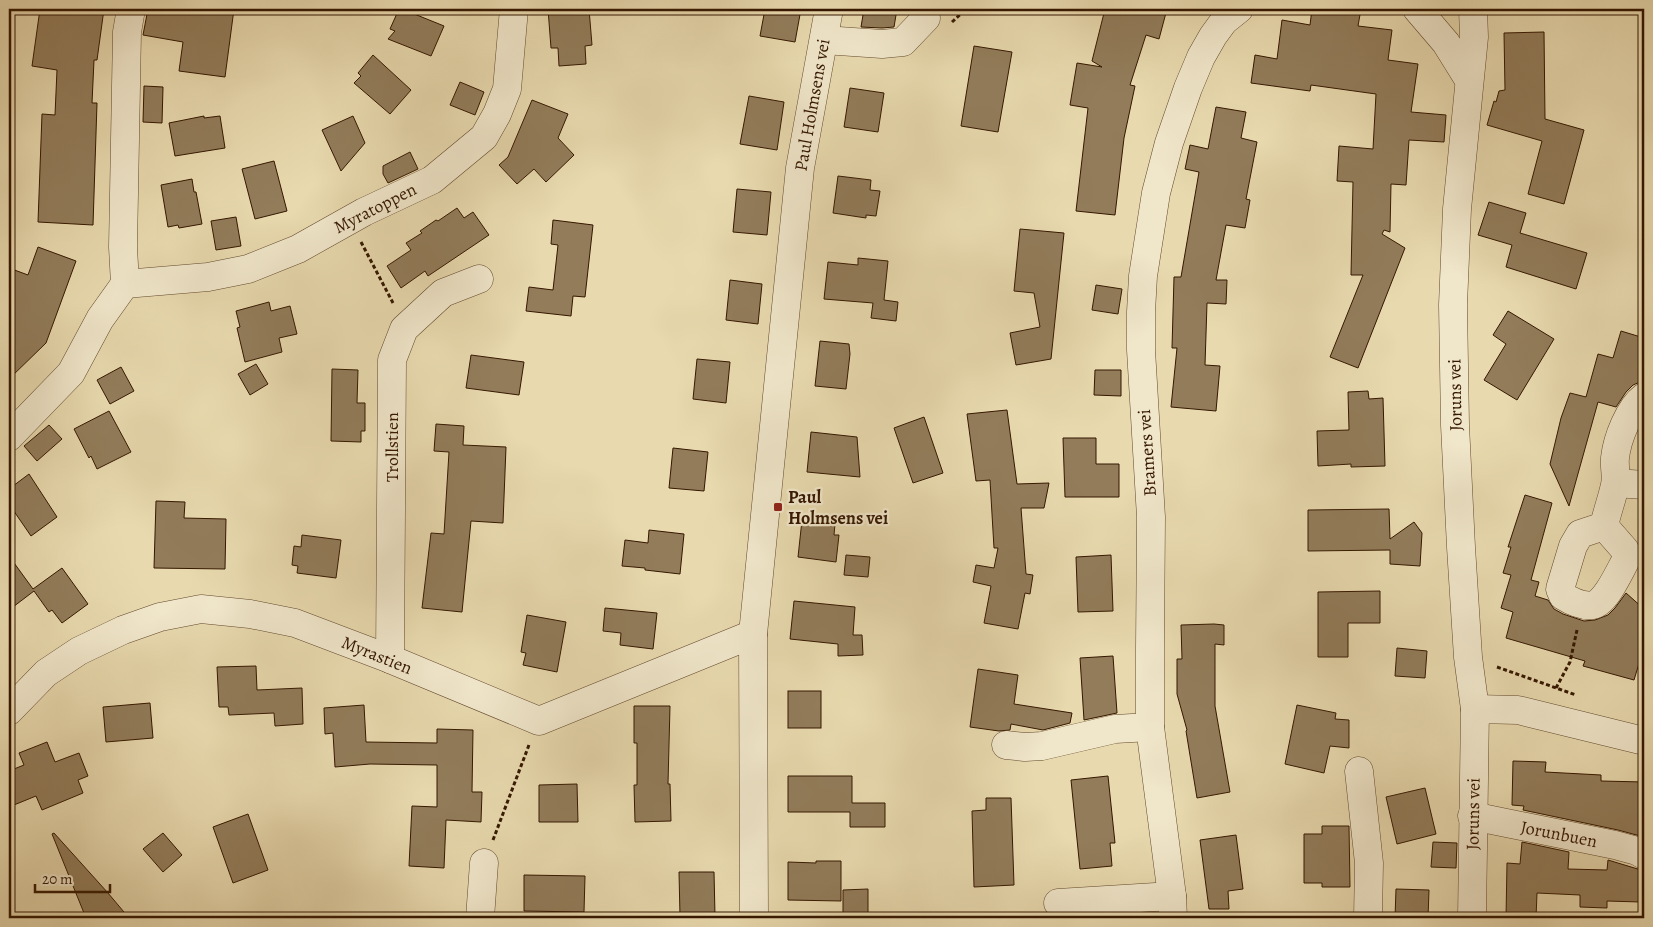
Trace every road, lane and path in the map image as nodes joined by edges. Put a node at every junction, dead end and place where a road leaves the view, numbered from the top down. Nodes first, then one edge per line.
1 (132, 9) edge
2 (514, 9) edge
3 (829, 9) edge
4 (1239, 9) edge
5 (1417, 9) edge
6 (1473, 9) edge
7 (926, 18) dead end
8 (824, 40) junction
9 (1469, 80) junction
10 (350, 220) junction
11 (479, 279) dead end
12 (125, 284) junction
13 (404, 329) junction
14 (1644, 397) edge
15 (1636, 420) edge
16 (9, 437) edge
17 (1616, 483) junction
18 (1644, 485) edge
19 (1604, 526) junction
20 (1582, 605) junction
21 (753, 634) junction
22 (1468, 658) junction
23 (390, 659) junction
24 (1556, 688) junction
25 (1582, 697) dead end
26 (1475, 709) junction
27 (9, 711) edge
28 (538, 721) junction
29 (1150, 727) junction
30 (1641, 733) edge
31 (1006, 745) dead end
32 (1359, 771) dead end
33 (1472, 816) junction
34 (1644, 855) edge
35 (484, 863) joint
36 (1058, 903) dead end
37 (1173, 907) edge
38 (480, 918) edge
39 (754, 918) edge
40 (1368, 918) edge
41 (1472, 918) edge

1 - 12 street
2 - 10 street, Myratoppen
3 - 8 street, Paul Holmsens vei
4 - 29 street, Bramers vei
5 - 9 street
6 - 9 street, Joruns vei
7 - 8 street
8 - 21 street, Paul Holmsens vei
9 - 22 street, Joruns vei
10 - 12 street, Myratoppen
10 - 13 path
11 - 13 street, Trollstien
12 - 16 street
13 - 23 street, Trollstien
14 - 15 street
15 - 17 street
17 - 18 street
17 - 19 street
19 - 20 street
19 - 20 street
20 - 24 path
21 - 28 street
21 - 39 street, Paul Holmsens vei
22 - 24 path
22 - 26 street, Joruns vei
23 - 27 street, Myrastien
23 - 28 street, Myrastien
24 - 25 path
26 - 30 street
26 - 33 street, Joruns vei
28 - 35 path
29 - 31 street
29 - 37 street, Bramers vei
32 - 40 street
33 - 34 street, Jorunbuen
33 - 41 street, Joruns vei
35 - 38 street
36 - 37 street

